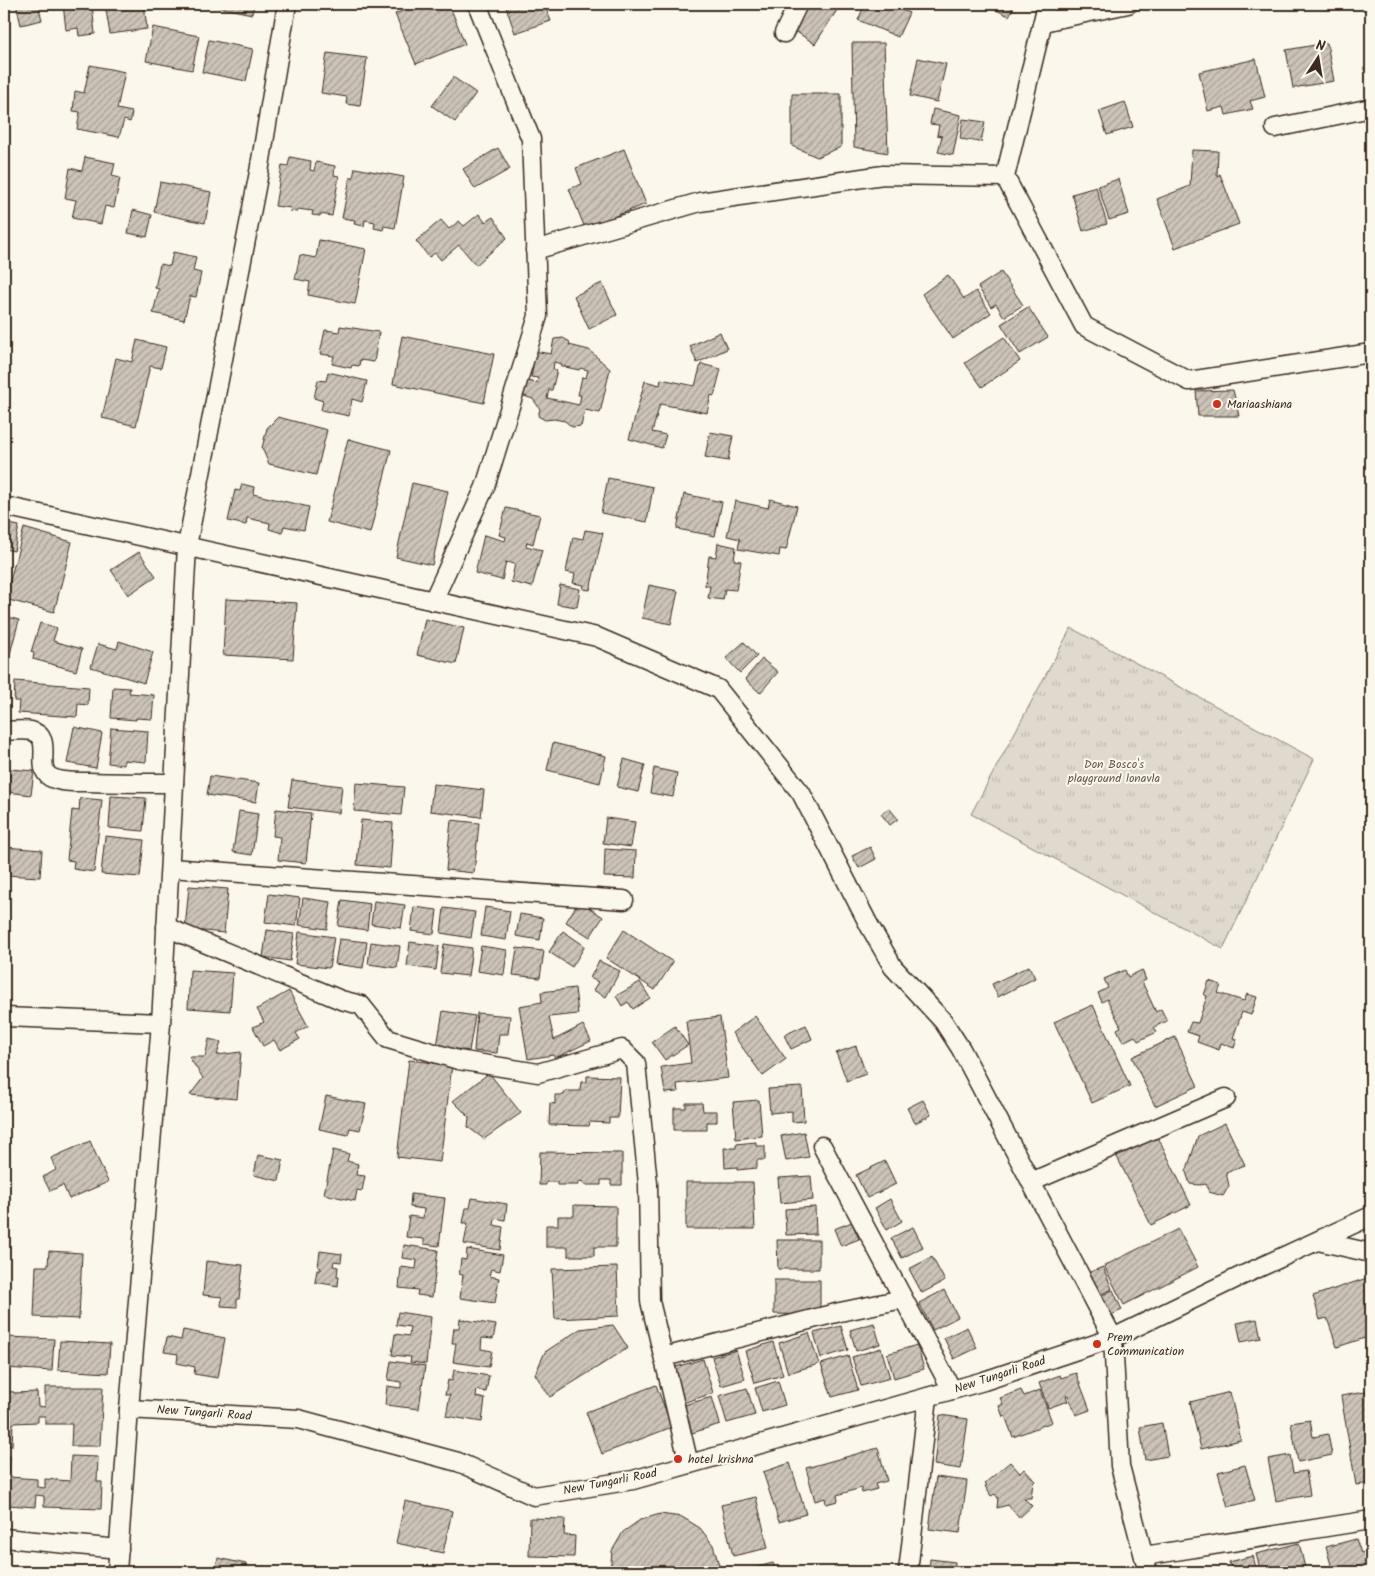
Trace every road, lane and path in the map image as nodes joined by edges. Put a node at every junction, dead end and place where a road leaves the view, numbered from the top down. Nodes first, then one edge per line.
1 (286, 4) edge
2 (477, 4) edge
3 (798, 4) edge
4 (1047, 4) edge
5 (1128, 4) edge
6 (1043, 22) junction
7 (784, 33) dead end
8 (1371, 108) edge
9 (1275, 128) dead end
10 (1005, 177) junction
11 (535, 250) junction
12 (1371, 353) edge
13 (4, 506) edge
14 (187, 546) junction
15 (433, 601) junction
16 (4, 731) edge
17 (174, 783) junction
18 (170, 868) junction
19 (624, 900) dead end
20 (166, 927) junction
21 (4, 1017) edge
22 (161, 1023) junction
23 (1226, 1098) dead end
24 (822, 1146) dead end
25 (1031, 1182) junction
26 (1371, 1216) edge
27 (1318, 1241) junction
28 (1371, 1254) edge
29 (904, 1299) junction
30 (1113, 1338) junction
31 (664, 1357) junction
32 (952, 1390) junction
33 (928, 1397) junction
34 (129, 1409) junction
35 (688, 1464) junction
36 (1371, 1520) edge
37 (4, 1538) edge
38 (119, 1549) junction
39 (1146, 1564) edge
40 (117, 1572) edge
41 (908, 1572) edge

1 - 14 street
2 - 11 street
3 - 7 street
4 - 6 street
5 - 6 street
6 - 10 street
8 - 9 street
10 - 11 street
10 - 12 street
11 - 15 street
13 - 14 street
14 - 15 street
14 - 17 street
15 - 25 street
16 - 17 street
17 - 18 street
18 - 19 street
18 - 20 street
20 - 22 street
20 - 31 street
21 - 22 street
22 - 34 street
23 - 25 street
24 - 29 street
25 - 30 street
26 - 27 street, New Tungarli Road
27 - 28 street
27 - 30 street, New Tungarli Road
29 - 31 street
29 - 32 street
30 - 32 street, New Tungarli Road
30 - 39 street
31 - 35 street
32 - 33 street, New Tungarli Road
33 - 35 street, New Tungarli Road
33 - 41 street
34 - 35 street, New Tungarli Road
34 - 38 street
36 - 39 street
37 - 38 street
38 - 40 street

